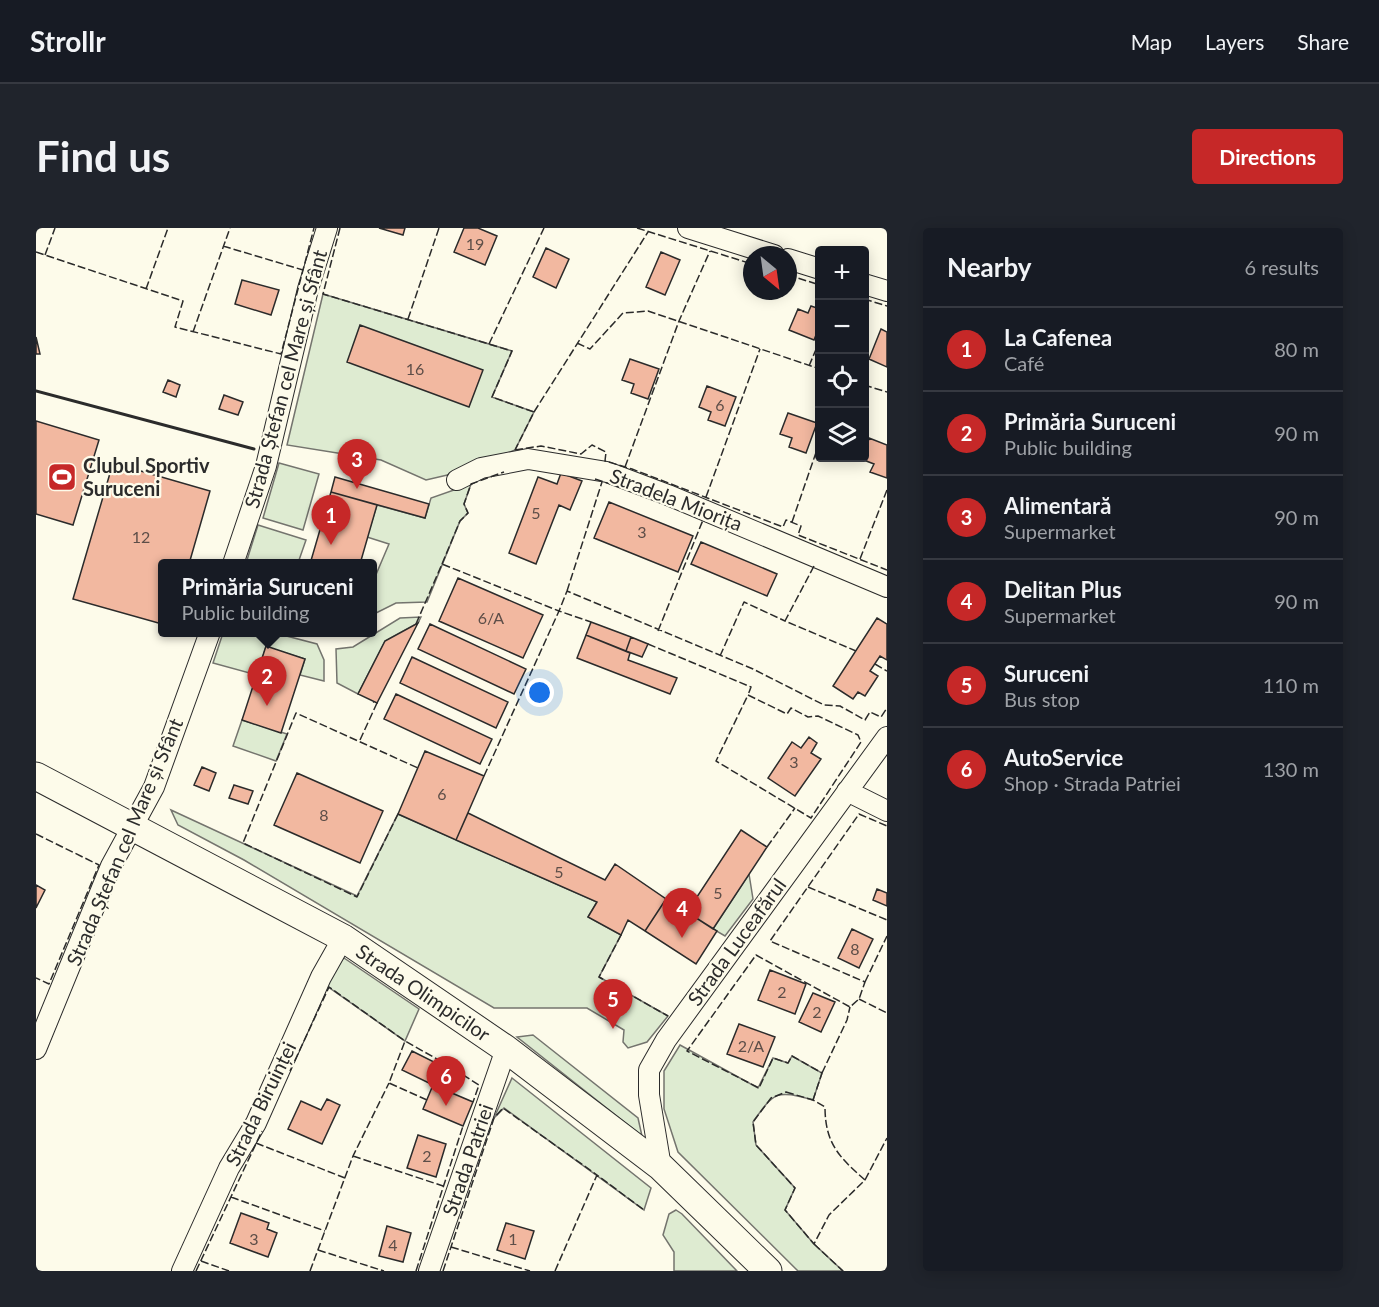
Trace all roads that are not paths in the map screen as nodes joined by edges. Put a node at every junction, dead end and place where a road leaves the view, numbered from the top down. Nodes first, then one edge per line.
1 (327, 228) edge
2 (688, 228) edge
3 (745, 246) edge
4 (797, 262) edge
5 (815, 268) edge
6 (869, 286) edge
7 (887, 291) edge
8 (457, 480) dead end
9 (235, 559) edge
10 (887, 587) edge
11 (209, 637) edge
12 (887, 736) edge
13 (36, 776) edge
14 (847, 791) junction
15 (887, 811) edge
16 (134, 826) junction
17 (343, 938) junction
18 (36, 1049) edge
19 (506, 1049) junction
20 (661, 1167) junction
21 (182, 1271) edge
22 (429, 1271) edge
23 (768, 1271) edge

1 - 9 street, Strada Ștefan cel Mare și Sfânt
2 - 3 street
4 - 5 street
6 - 7 street
8 - 10 street, Stradela Miorița
11 - 16 street, Strada Ștefan cel Mare și Sfânt
12 - 14 street, Strada Luceafărul
13 - 16 main road, Strada Olimpicilor
14 - 15 street
14 - 20 street, Strada Luceafărul
16 - 17 main road, Strada Olimpicilor
16 - 18 street, Strada Ștefan cel Mare și Sfânt
17 - 19 main road, Strada Olimpicilor
17 - 21 street, Strada Biruinței
19 - 20 main road, Strada Olimpicilor
19 - 22 street, Strada Patriei
20 - 23 main road, Strada Olimpicilor

